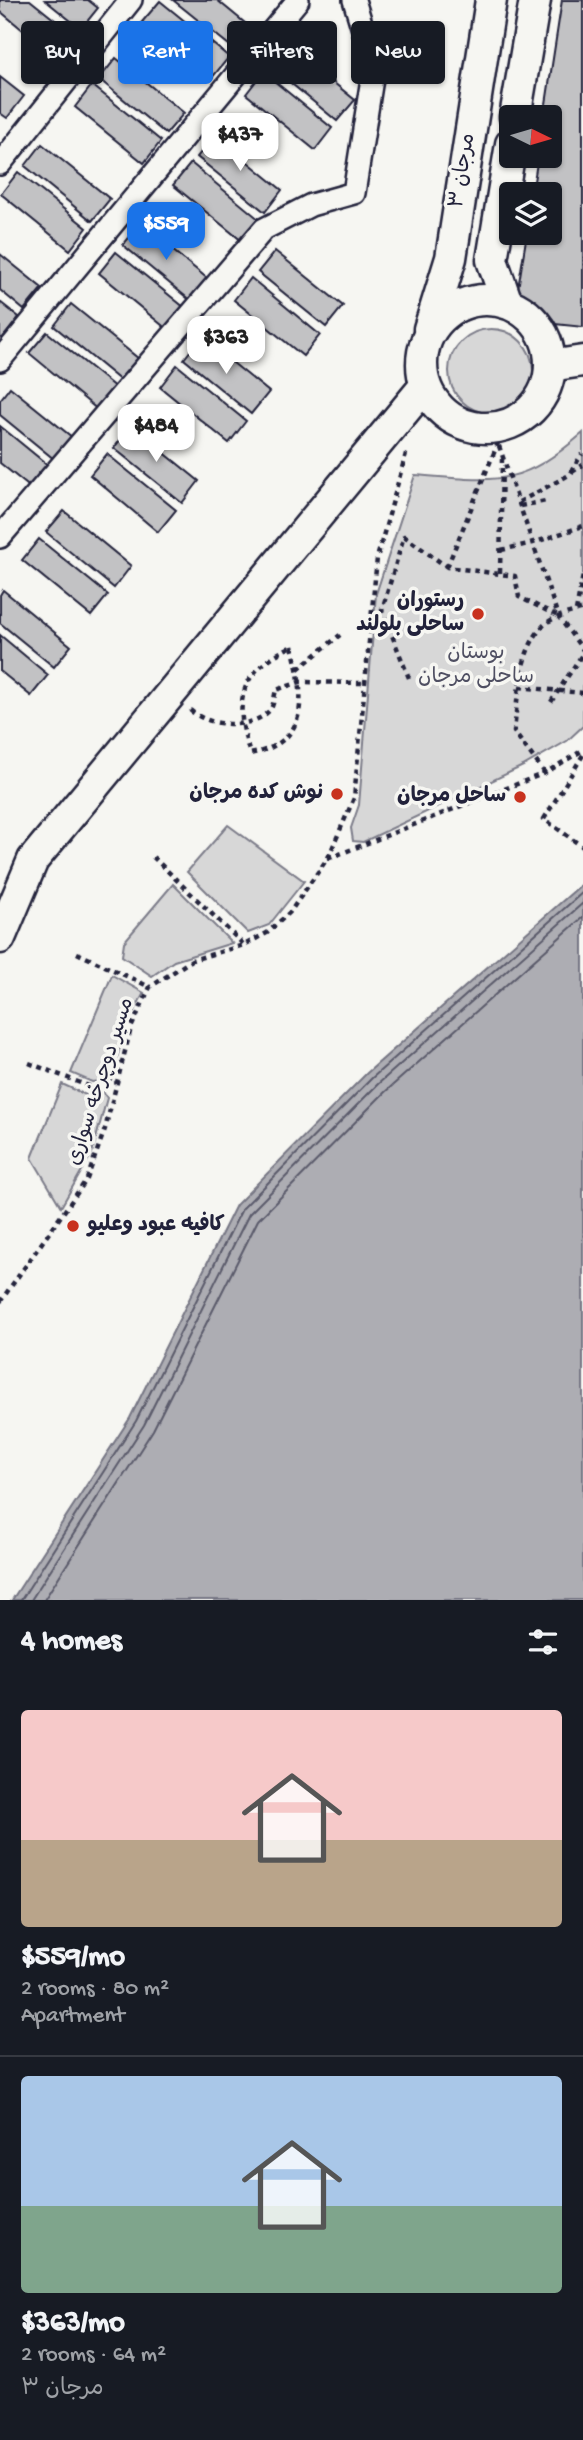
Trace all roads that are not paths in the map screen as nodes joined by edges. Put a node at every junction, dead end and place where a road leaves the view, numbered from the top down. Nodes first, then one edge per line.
1 (131, 0) edge
2 (298, 0) edge
3 (354, 0) edge
4 (491, 0) edge
5 (535, 0) edge
6 (518, 105) edge
7 (0, 164) edge
8 (507, 168) edge
9 (507, 303) junction
10 (426, 339) junction
11 (0, 360) edge
12 (583, 360) edge
13 (550, 366) junction
14 (425, 386) junction
15 (0, 537) edge
16 (0, 938) edge

1 - 7 street
2 - 11 street
3 - 15 street
4 - 10 street, مرجان ۳
5 - 6 street
8 - 9 street, مرجان ۳
9 - 10 street
9 - 13 street
10 - 14 street
12 - 13 street
13 - 14 street
14 - 16 street

